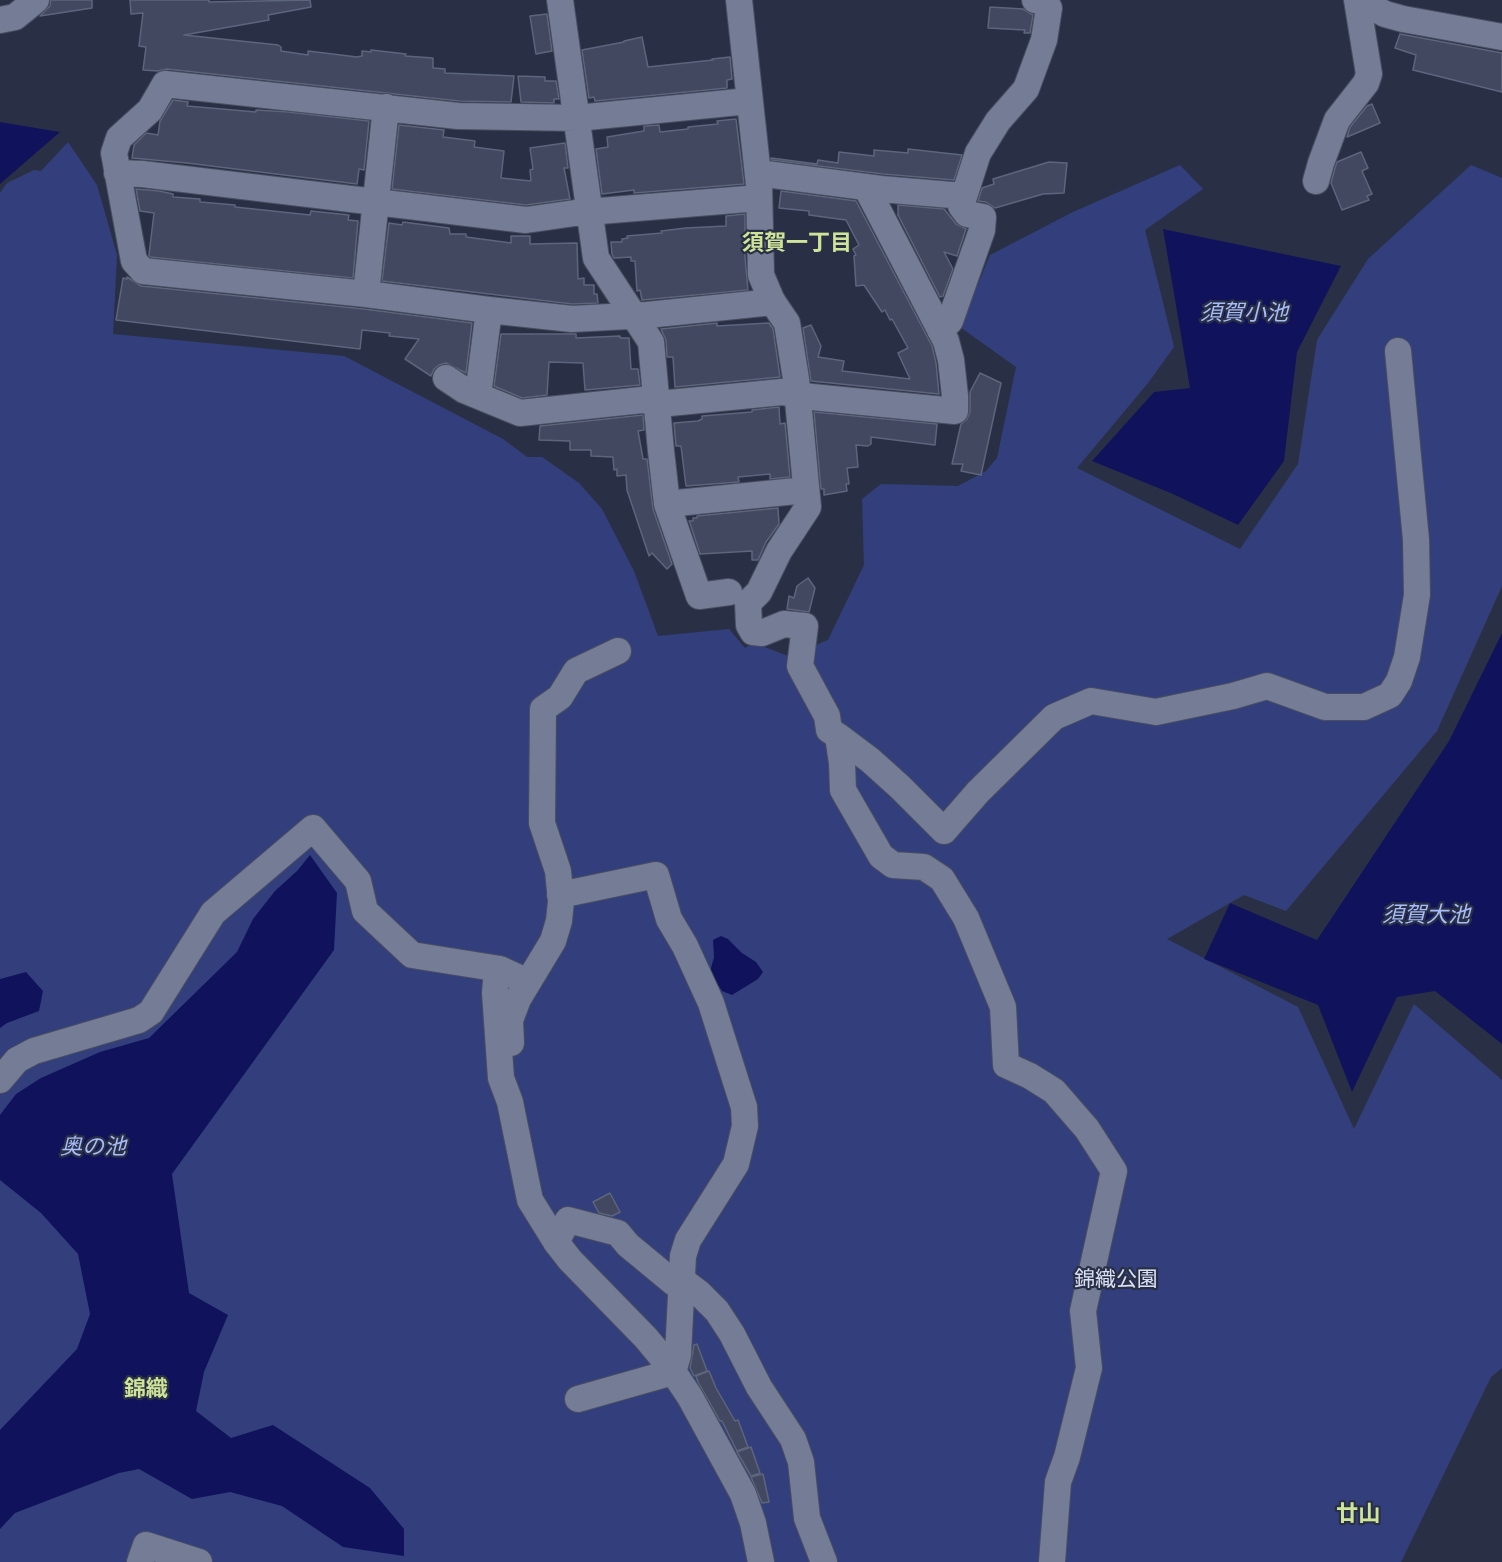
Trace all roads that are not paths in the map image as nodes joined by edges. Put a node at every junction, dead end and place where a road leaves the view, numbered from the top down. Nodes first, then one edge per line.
1 (36, 0) edge
2 (560, 0) edge
3 (739, 0) edge
4 (1035, 0) edge
5 (1358, 0) edge
6 (0, 20) edge
7 (1502, 36) edge
8 (749, 101) junction
9 (386, 107) junction
10 (576, 118) junction
11 (117, 173) junction
12 (1316, 181) dead end
13 (758, 186) junction
14 (866, 188) junction
15 (963, 196) junction
16 (376, 202) junction
17 (590, 212) junction
18 (366, 294) junction
19 (773, 302) junction
20 (489, 310) junction
21 (634, 315) junction
22 (940, 330) junction
23 (1398, 351) dead end
24 (446, 378) dead end
25 (478, 395) junction
26 (797, 395) junction
27 (656, 402) junction
28 (806, 490) junction
29 (667, 504) junction
30 (729, 592) dead end
31 (618, 651) dead end
32 (838, 736) junction
33 (560, 895) junction
34 (497, 969) junction
35 (528, 982) junction
36 (0, 1080) edge
37 (510, 1102) junction
38 (556, 1242) junction
39 (682, 1284) junction
40 (673, 1372) junction
41 (578, 1399) dead end
42 (140, 1562) edge
43 (199, 1562) edge
44 (761, 1562) edge
45 (824, 1562) edge
46 (1052, 1562) edge

1 - 6 street
2 - 10 street
3 - 8 street
4 - 15 street
5 - 7 street
5 - 12 street
8 - 10 street
8 - 13 street
9 - 10 street
9 - 11 street
9 - 16 street
10 - 17 street
11 - 16 street
11 - 18 street
13 - 14 street
13 - 17 street
13 - 19 street
14 - 15 street
14 - 22 street
15 - 22 street
16 - 17 street
16 - 18 street
17 - 21 street
18 - 20 street
19 - 21 street
19 - 26 street
20 - 21 street
20 - 25 street
21 - 27 street
22 - 26 street
23 - 32 street
24 - 25 street
25 - 27 street
26 - 27 street
26 - 28 street
27 - 29 street
28 - 29 street
28 - 32 street
29 - 30 street
31 - 33 street
32 - 46 street
33 - 35 street
33 - 39 street
34 - 35 street
34 - 36 street
34 - 37 street
35 - 37 street
37 - 38 street
38 - 39 street
38 - 40 street
39 - 40 street
39 - 45 street
40 - 41 street
40 - 44 street
42 - 43 street

